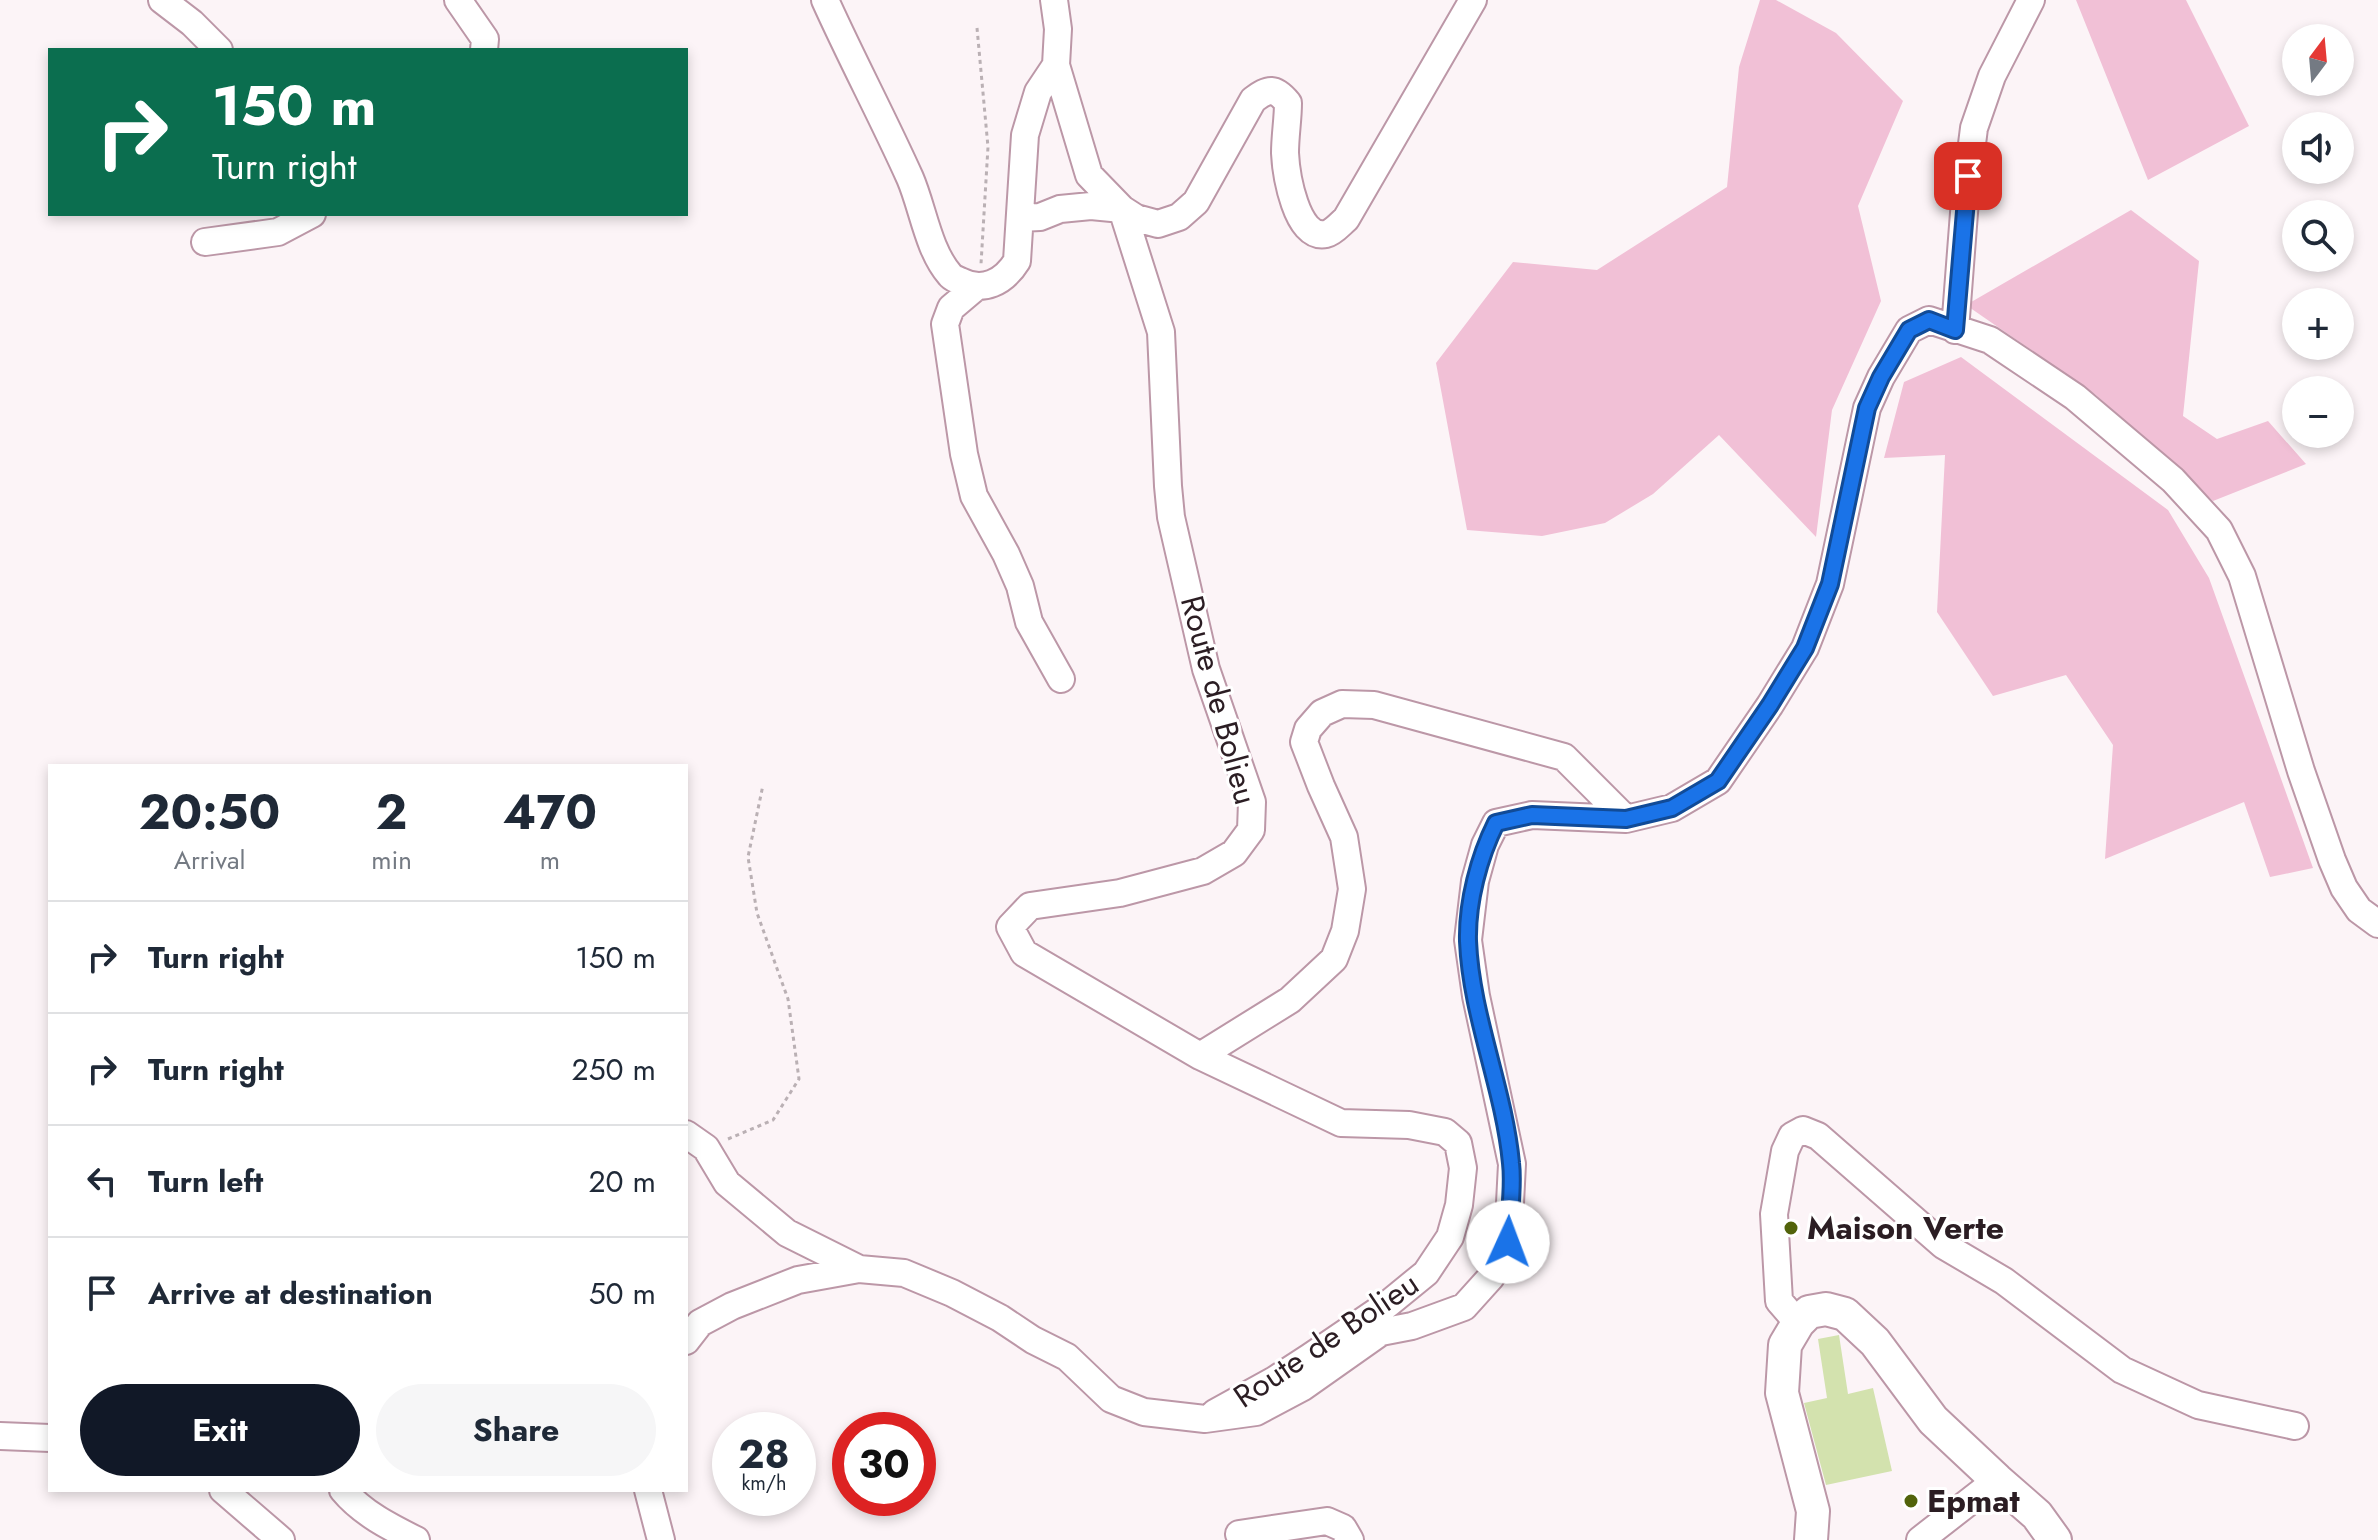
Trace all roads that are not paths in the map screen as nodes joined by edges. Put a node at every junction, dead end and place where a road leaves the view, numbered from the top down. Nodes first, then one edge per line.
1 (162, 0) edge
2 (458, 0) edge
3 (825, 0) edge
4 (1054, 0) edge
5 (1473, 0) edge
6 (2031, 0) edge
7 (217, 48) edge
8 (484, 48) edge
9 (1056, 65) junction
10 (1122, 209) junction
11 (308, 216) edge
12 (1020, 218) junction
13 (205, 242) dead end
14 (977, 286) junction
15 (1955, 330) junction
16 (1061, 679) dead end
17 (1626, 819) junction
18 (2378, 924) edge
19 (1200, 1056) junction
20 (696, 1141) edge
21 (859, 1269) junction
22 (1798, 1323) junction
23 (688, 1338) edge
24 (1205, 1419) junction
25 (2295, 1426) dead end
26 (0, 1436) edge
27 (48, 1438) edge
28 (1997, 1480) junction
29 (225, 1492) edge
30 (345, 1492) edge
31 (649, 1492) edge
32 (1239, 1534) dead end
33 (281, 1540) edge
34 (416, 1540) edge
35 (661, 1540) edge
36 (1350, 1540) edge
37 (1811, 1540) edge
38 (1920, 1540) edge
39 (2055, 1540) edge

1 - 7 street
2 - 8 street
3 - 14 street
4 - 9 street
5 - 10 street
6 - 15 street
9 - 10 street
9 - 12 street
10 - 12 street
10 - 19 street, Route de Bolieu
11 - 13 street
12 - 14 street
14 - 16 street
15 - 17 street
15 - 18 street
17 - 19 street
17 - 24 street
19 - 24 street, Route de Bolieu
20 - 21 street
21 - 23 street
21 - 24 street
22 - 25 street
22 - 28 main road
22 - 37 main road
26 - 27 street
28 - 38 street
28 - 39 main road
29 - 33 street
30 - 34 street
31 - 35 street
32 - 36 street

